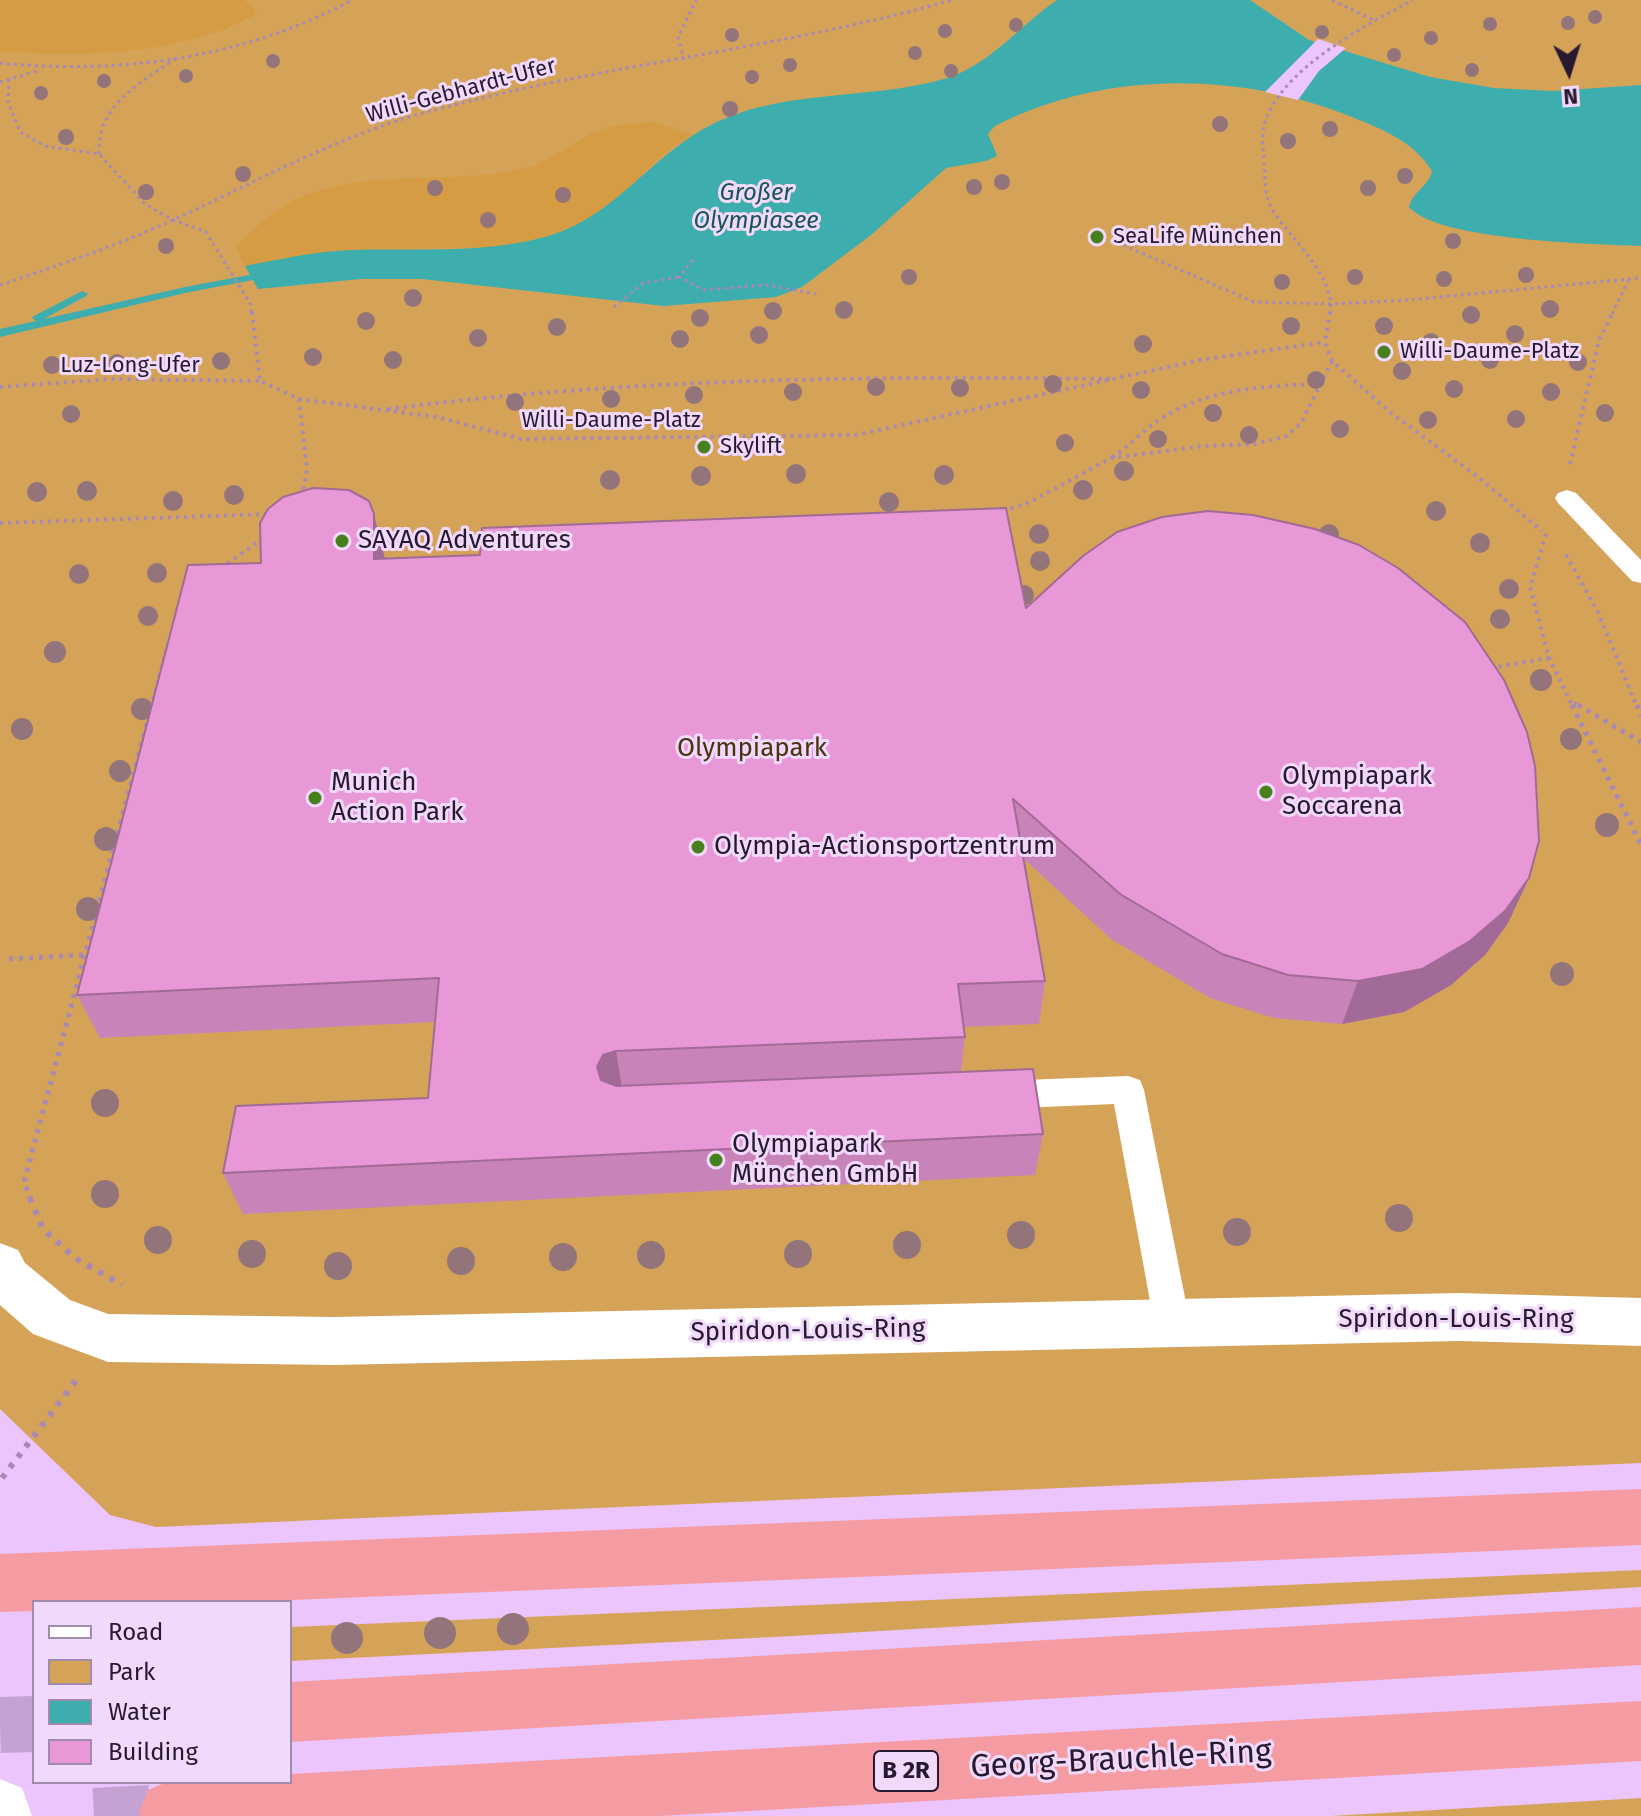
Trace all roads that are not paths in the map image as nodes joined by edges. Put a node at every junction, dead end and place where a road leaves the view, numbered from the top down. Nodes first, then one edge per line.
1 (1567, 498) road end
2 (1641, 575) edge
3 (970, 1096) edge
4 (0, 1266) edge
5 (1641, 1322) edge
6 (1172, 1323) junction
7 (1641, 1517) edge
8 (0, 1583) edge
9 (1641, 1636) edge
10 (292, 1712) edge
11 (1641, 1731) edge
12 (170, 1812) dead end

1 - 2 lane
3 - 6 lane
4 - 6 street, Spiridon-Louis-Ring
5 - 6 street, Spiridon-Louis-Ring
7 - 8 highway
9 - 10 highway
11 - 12 highway, Georg-Brauchle-Ring / B 2R

